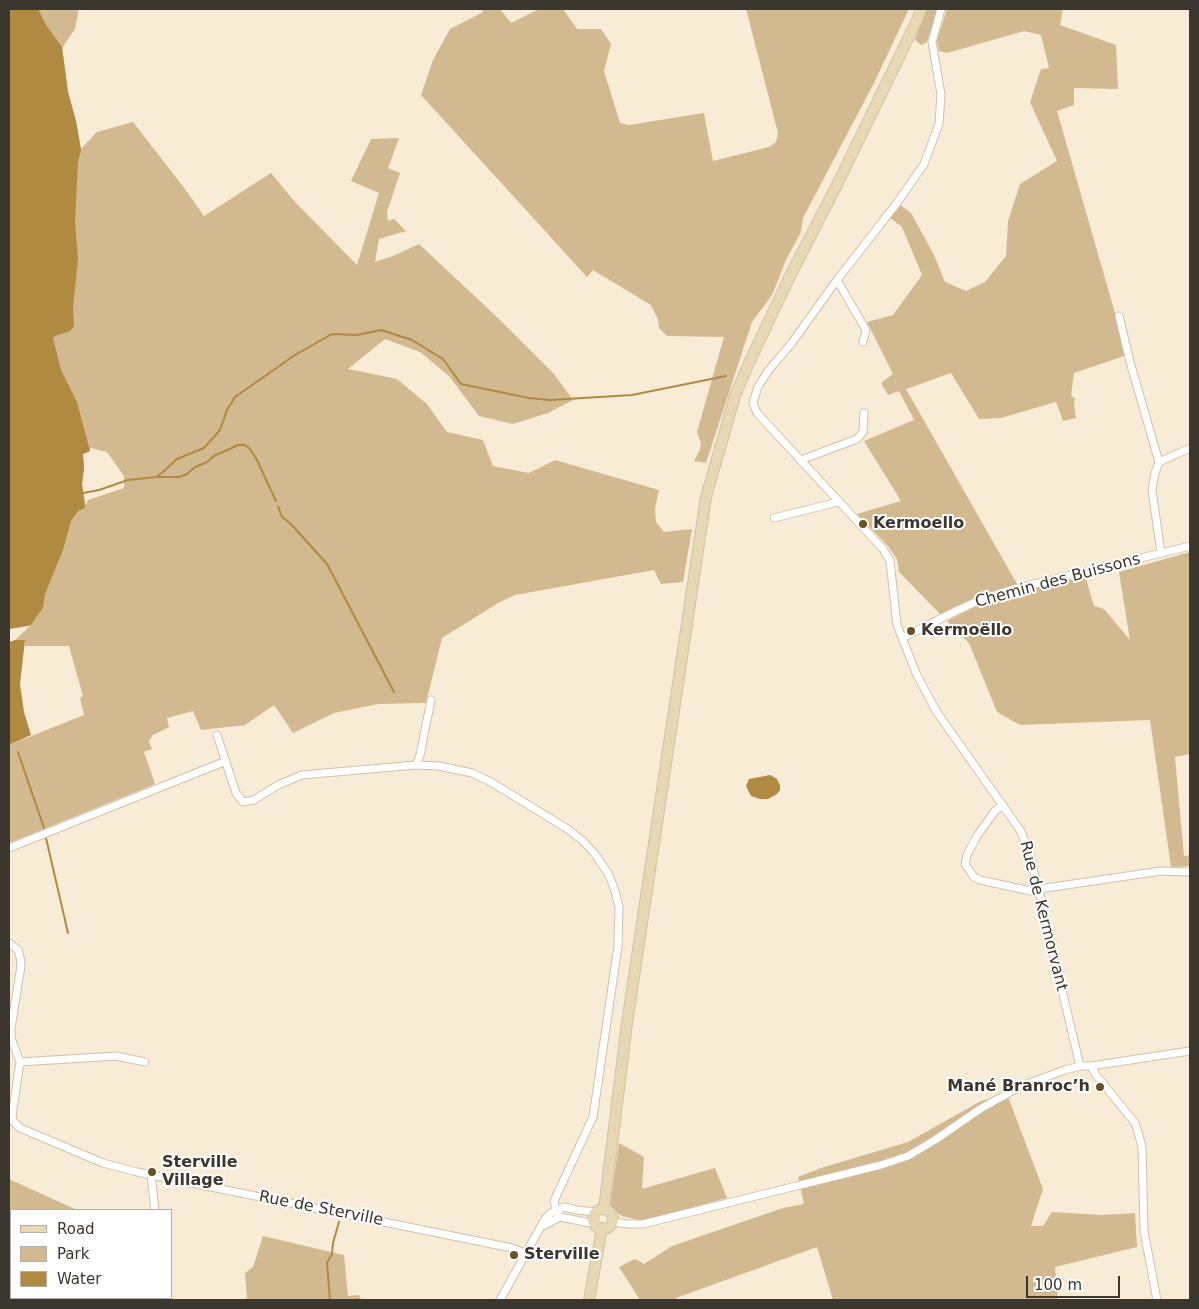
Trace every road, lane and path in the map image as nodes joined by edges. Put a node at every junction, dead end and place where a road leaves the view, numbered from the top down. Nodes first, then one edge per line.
1 (921, 9) edge
2 (941, 9) edge
3 (837, 280) junction
4 (1119, 316) dead end
5 (863, 342) dead end
6 (864, 413) dead end
7 (1190, 448) edge
8 (801, 460) junction
9 (1159, 462) junction
10 (838, 502) junction
11 (774, 518) dead end
12 (1190, 546) edge
13 (1161, 553) junction
14 (902, 638) junction
15 (430, 700) dead end
16 (217, 735) dead end
17 (226, 761) junction
18 (416, 765) junction
19 (1003, 805) junction
20 (9, 848) edge
21 (1190, 872) edge
22 (1039, 891) junction
23 (9, 943) edge
24 (1190, 1051) edge
25 (20, 1062) junction
26 (145, 1062) dead end
27 (1080, 1066) junction
28 (1091, 1066) junction
29 (11, 1120) edge
30 (151, 1175) junction
31 (560, 1189) junction
32 (564, 1207) junction
33 (155, 1209) edge
34 (600, 1210) junction
35 (558, 1214) junction
36 (612, 1222) junction
37 (598, 1226) junction
38 (525, 1253) junction
39 (500, 1300) edge
40 (589, 1300) edge
41 (1157, 1300) edge

1 - 34 main road
2 - 3 street
3 - 5 street
3 - 8 street, Rue de Kermorvant
4 - 9 street
6 - 8 street
7 - 9 street
8 - 10 street, Rue de Kermorvant
9 - 13 street
10 - 11 street
10 - 14 street, Rue de Kermorvant
12 - 13 street, Chemin des Buissons
13 - 14 street, Chemin des Buissons
14 - 19 street, Rue de Kermorvant
15 - 18 street
16 - 17 street
17 - 18 street
17 - 20 street
18 - 31 street
19 - 22 street, Rue de Kermorvant
19 - 22 street
21 - 22 street
22 - 27 street, Rue de Kermorvant
23 - 25 street, Rue de Sterville
24 - 28 street
25 - 26 street
25 - 29 street, Rue de Sterville
27 - 28 street
27 - 36 street
28 - 41 street
29 - 30 street, Rue de Sterville
30 - 33 street
30 - 38 street, Rue de Sterville
31 - 32 street
31 - 35 street
32 - 34 street
32 - 35 street
34 - 36 main road
34 - 37 main road
35 - 37 street
35 - 38 street
36 - 37 main road
37 - 40 main road
38 - 39 street

